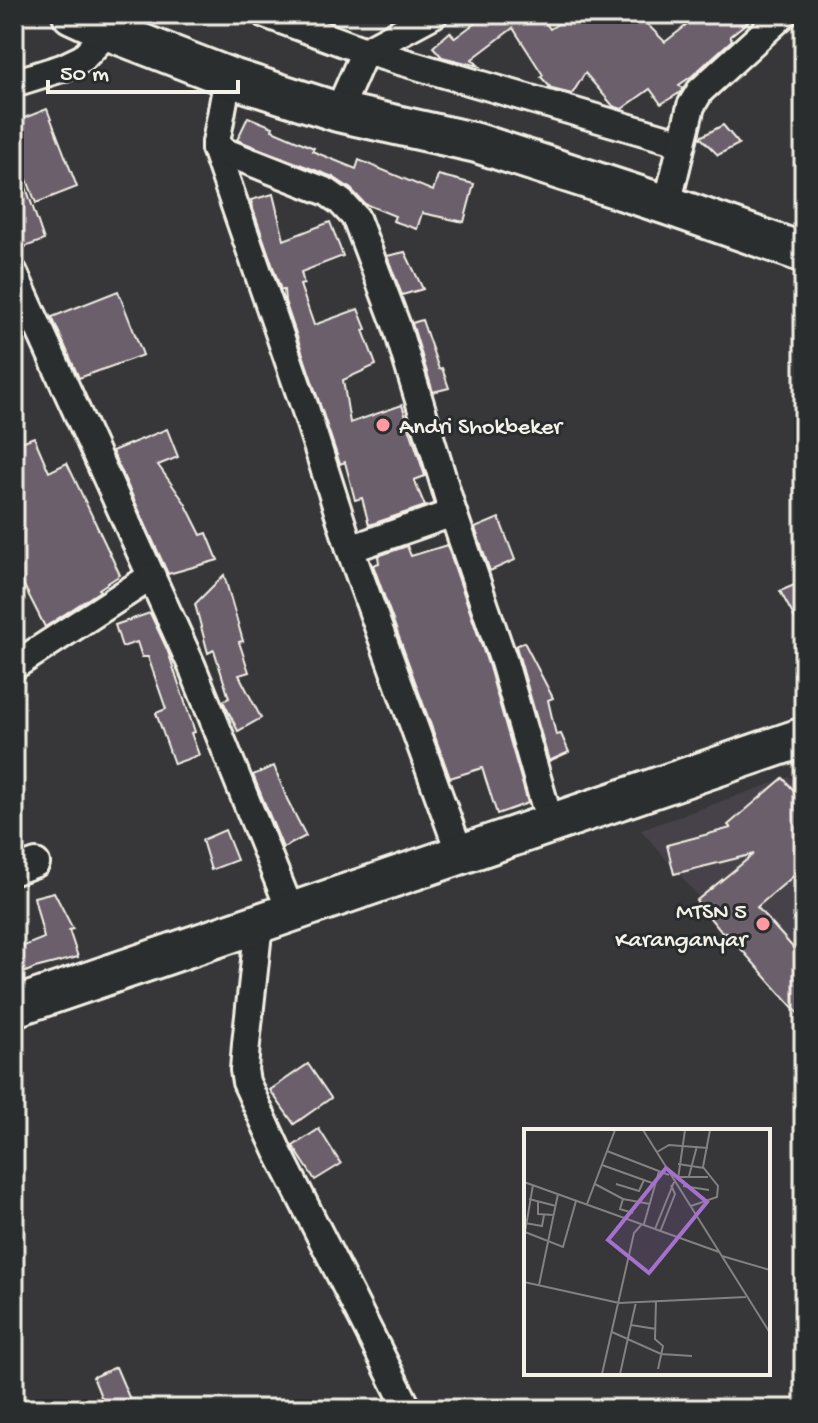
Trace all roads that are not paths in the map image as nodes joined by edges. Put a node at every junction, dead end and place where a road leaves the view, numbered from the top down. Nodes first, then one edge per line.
1 (72, 14) edge
2 (265, 14) edge
3 (434, 14) edge
4 (784, 14) edge
5 (109, 31) junction
6 (228, 77) junction
7 (354, 78) junction
8 (14, 83) edge
9 (682, 143) junction
10 (215, 148) junction
11 (668, 199) junction
12 (804, 253) edge
13 (17, 288) edge
14 (453, 513) junction
15 (350, 549) junction
16 (152, 576) junction
17 (14, 666) edge
18 (804, 737) edge
19 (550, 823) junction
20 (460, 854) junction
21 (275, 917) junction
22 (14, 1007) edge
23 (408, 1409) edge

1 - 5 main road
2 - 7 street
3 - 7 street
4 - 9 street
5 - 6 main road
5 - 8 street
6 - 7 main road
6 - 10 street
7 - 9 street
7 - 11 main road
9 - 11 street
10 - 14 street
10 - 15 street
11 - 12 main road
13 - 16 street
14 - 15 street
14 - 19 street
15 - 20 street
16 - 17 street
16 - 21 street
18 - 19 main road
19 - 20 main road
20 - 21 main road
21 - 22 main road
21 - 23 street

